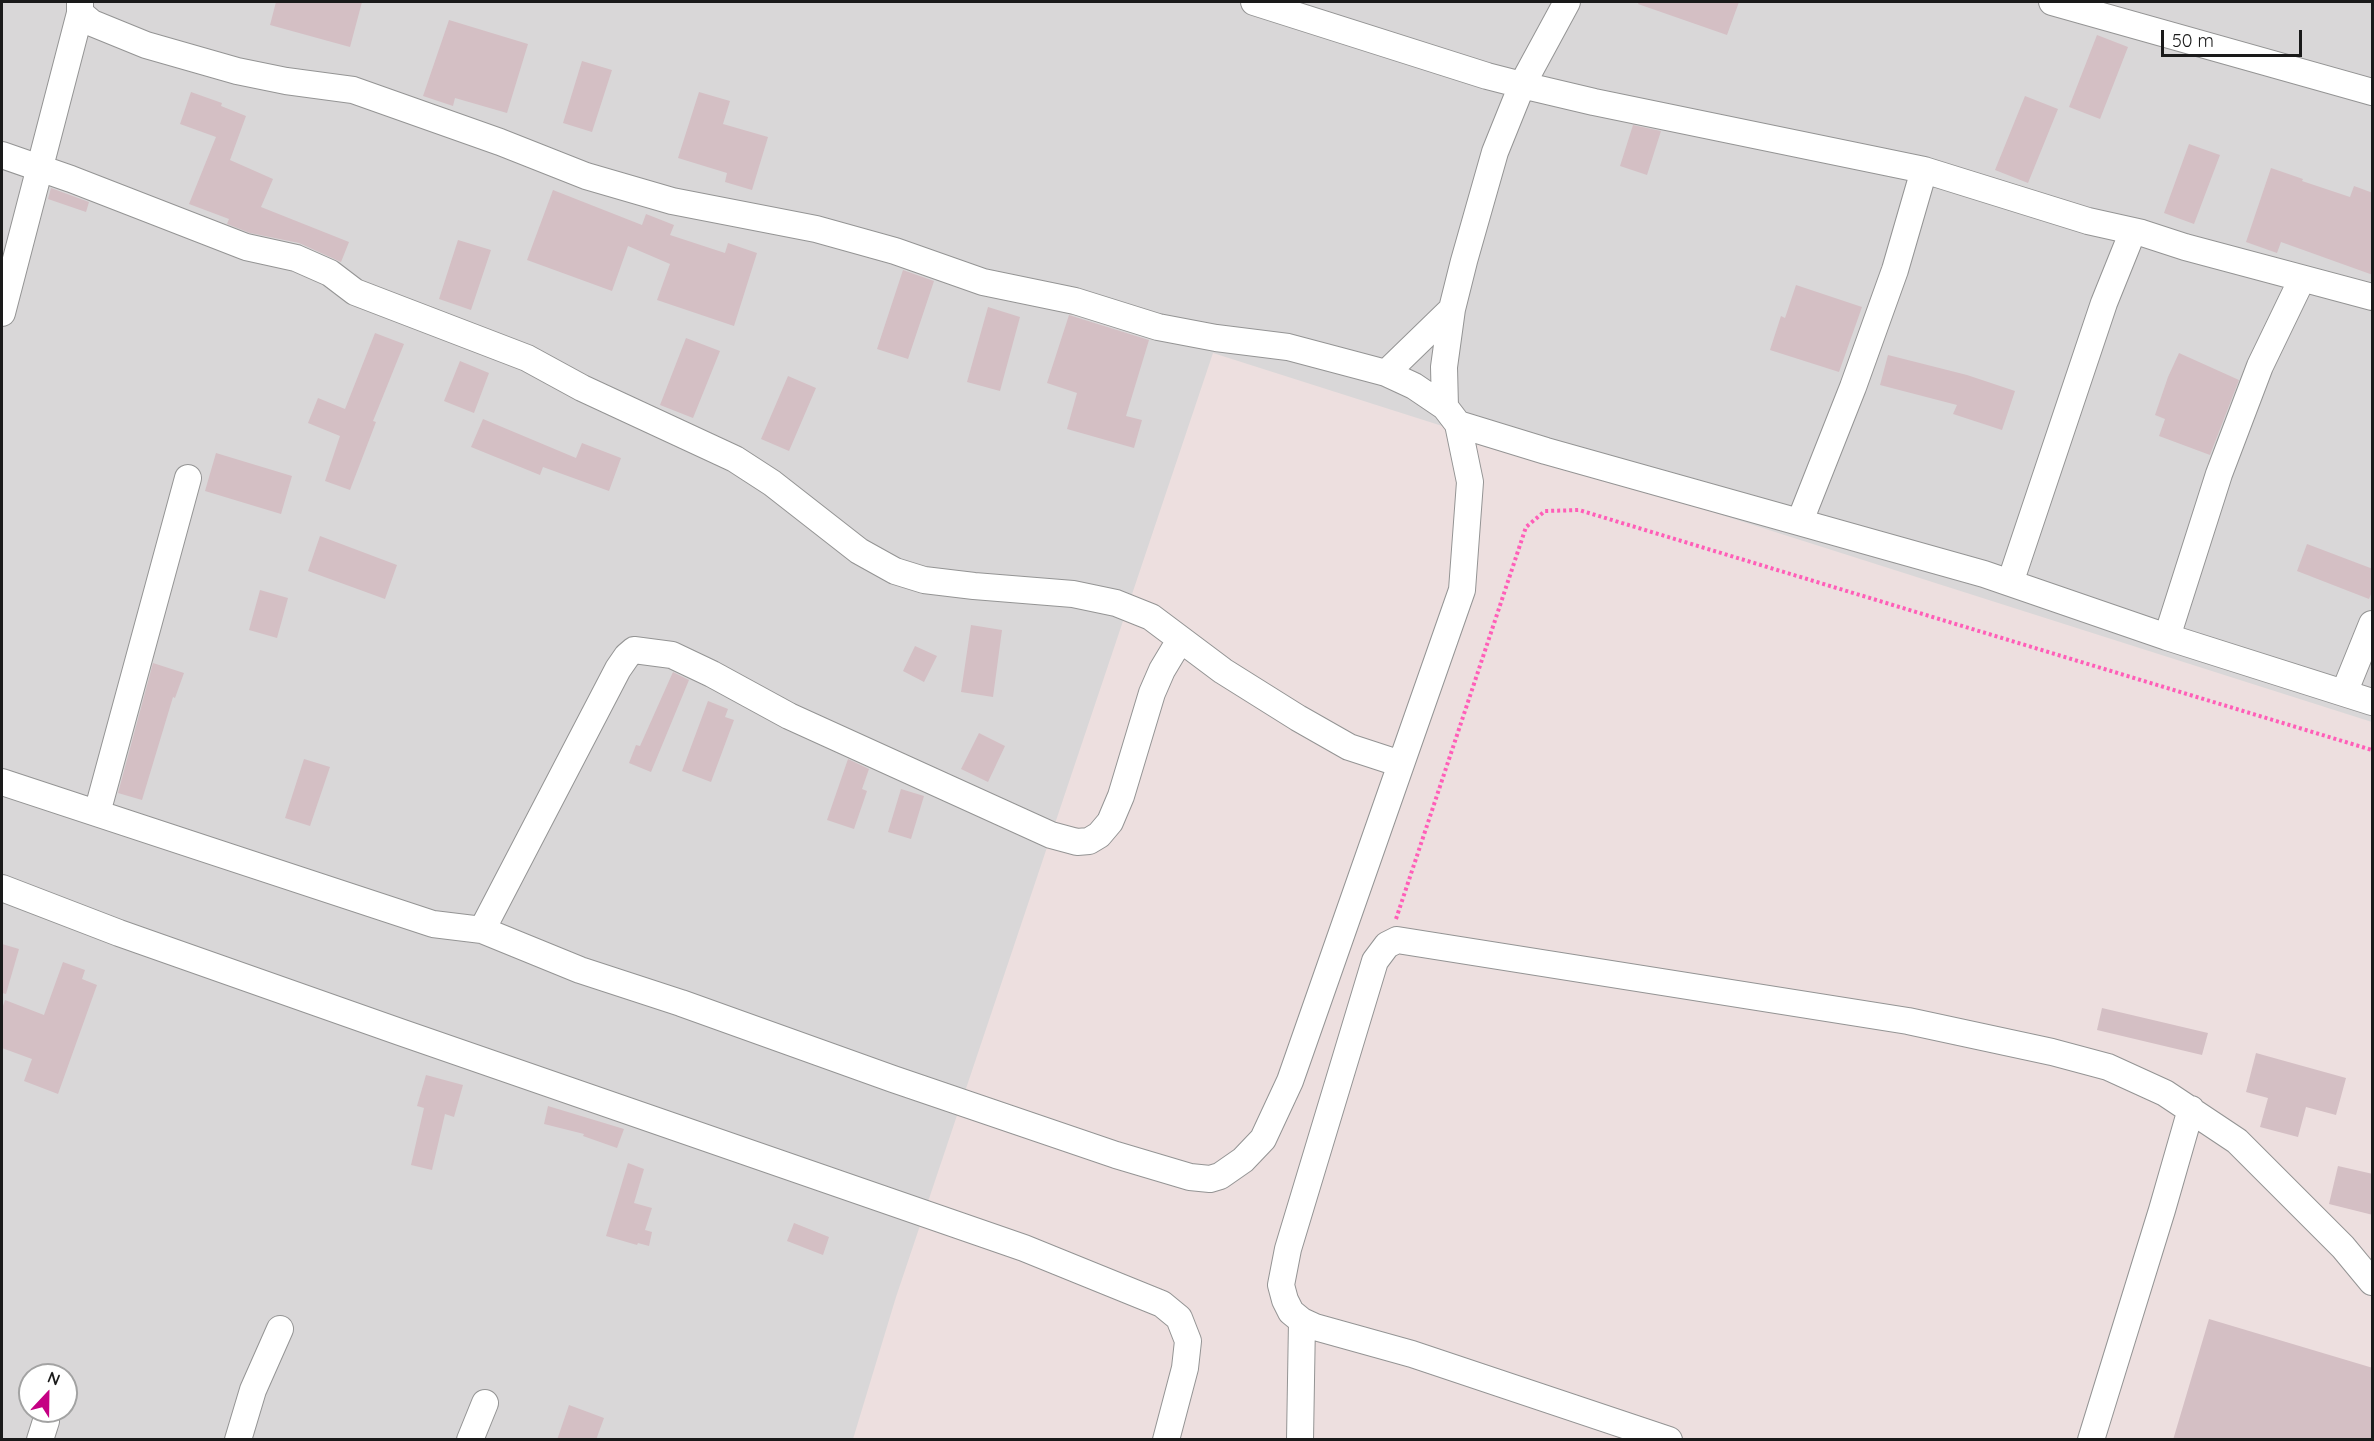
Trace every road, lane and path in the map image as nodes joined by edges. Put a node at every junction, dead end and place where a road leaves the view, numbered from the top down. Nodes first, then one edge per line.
1 (1254, 2) edge
2 (1567, 2) edge
3 (2052, 2) edge
4 (80, 7) edge
5 (1522, 85) junction
6 (2373, 92) edge
7 (2, 155) edge
8 (39, 168) junction
9 (1924, 170) junction
10 (2133, 231) junction
11 (2302, 279) junction
12 (2373, 297) edge
13 (1452, 309) junction
14 (2, 313) edge
15 (1386, 373) junction
16 (1451, 415) junction
17 (188, 478) dead end
18 (1800, 521) junction
19 (2010, 583) junction
20 (2373, 624) edge
21 (2167, 637) junction
22 (1180, 640) junction
23 (2344, 693) junction
24 (2373, 702) edge
25 (2373, 750) edge
26 (1401, 764) junction
27 (2, 782) edge
28 (97, 813) junction
29 (2, 888) edge
30 (482, 930) junction
31 (1387, 945) junction
32 (2191, 1109) junction
33 (2373, 1282) edge
34 (1302, 1321) junction
35 (280, 1329) dead end
36 (485, 1403) dead end
37 (238, 1440) edge
38 (470, 1440) edge
39 (1166, 1440) edge
40 (1300, 1440) edge
41 (1669, 1440) edge
42 (2091, 1440) edge

1 - 5 street
2 - 5 street
3 - 6 street
4 - 8 street
4 - 15 street
5 - 9 street
5 - 13 street
7 - 8 street
8 - 14 street
8 - 22 street
9 - 10 street
9 - 18 street
10 - 11 street
10 - 19 street
11 - 12 street
11 - 21 street
13 - 15 street
13 - 16 street
15 - 16 street
16 - 18 street
16 - 26 street
17 - 28 street
18 - 19 street
19 - 21 street
20 - 23 street
21 - 23 street
22 - 26 street
22 - 30 street
23 - 24 street
25 - 31 path
26 - 30 street
27 - 28 street
28 - 30 street
29 - 39 street
31 - 32 street
31 - 34 street
32 - 33 street
32 - 42 street
34 - 40 street
34 - 41 street
35 - 37 street
36 - 38 street

